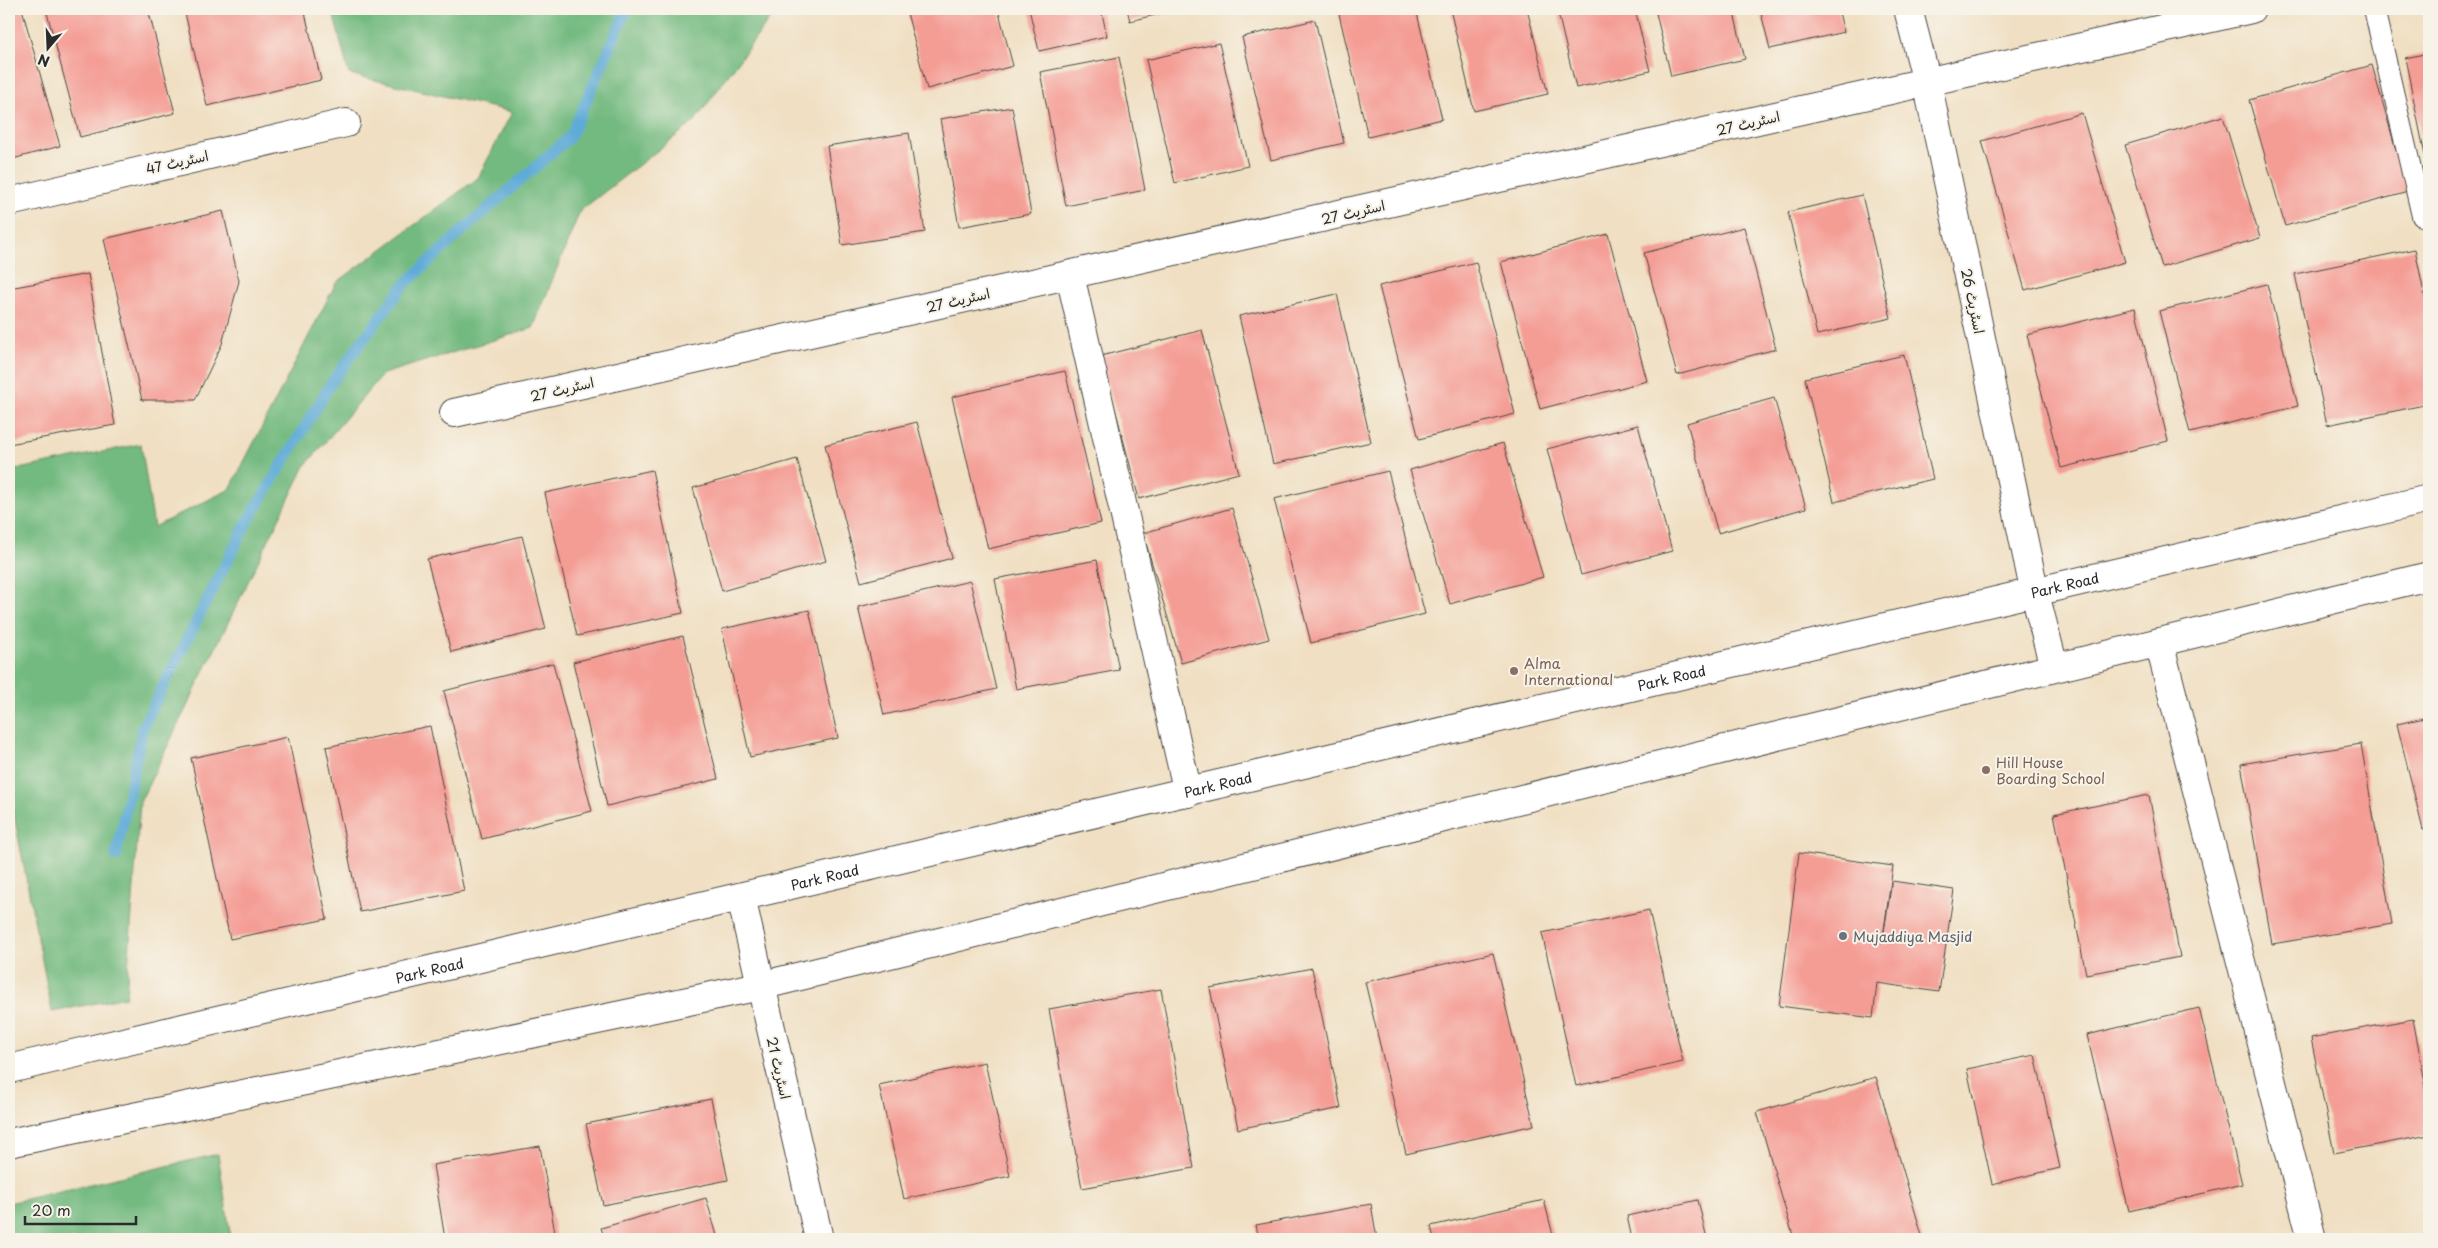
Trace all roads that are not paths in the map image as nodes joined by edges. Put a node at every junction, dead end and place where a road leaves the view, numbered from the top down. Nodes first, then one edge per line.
1 (1908, 9) edge
2 (2251, 9) edge
3 (2374, 9) edge
4 (1927, 82) junction
5 (346, 123) dead end
6 (9, 202) edge
7 (2422, 216) dead end
8 (1070, 275) junction
9 (454, 413) dead end
10 (2429, 499) edge
11 (2429, 576) edge
12 (2035, 594) junction
13 (2160, 642) junction
14 (2054, 667) junction
15 (1188, 793) junction
16 (741, 897) junction
17 (760, 986) junction
18 (9, 1069) edge
19 (9, 1143) edge
20 (819, 1239) edge
21 (2312, 1239) edge

1 - 4 street, اسٹریٹ 26
2 - 4 street, اسٹریٹ 27
3 - 7 lane
4 - 8 street, اسٹریٹ 27
4 - 12 street, اسٹریٹ 26
5 - 6 street, اسٹریٹ 47
8 - 9 street, اسٹریٹ 27
8 - 15 street
10 - 12 street, Park Road
11 - 13 street
12 - 14 street, اسٹریٹ 26
12 - 15 street, Park Road
13 - 14 street
13 - 21 street
14 - 17 street
15 - 16 street, Park Road
16 - 17 street, اسٹریٹ 21
16 - 18 street, Park Road
17 - 19 street
17 - 20 street, اسٹریٹ 21

